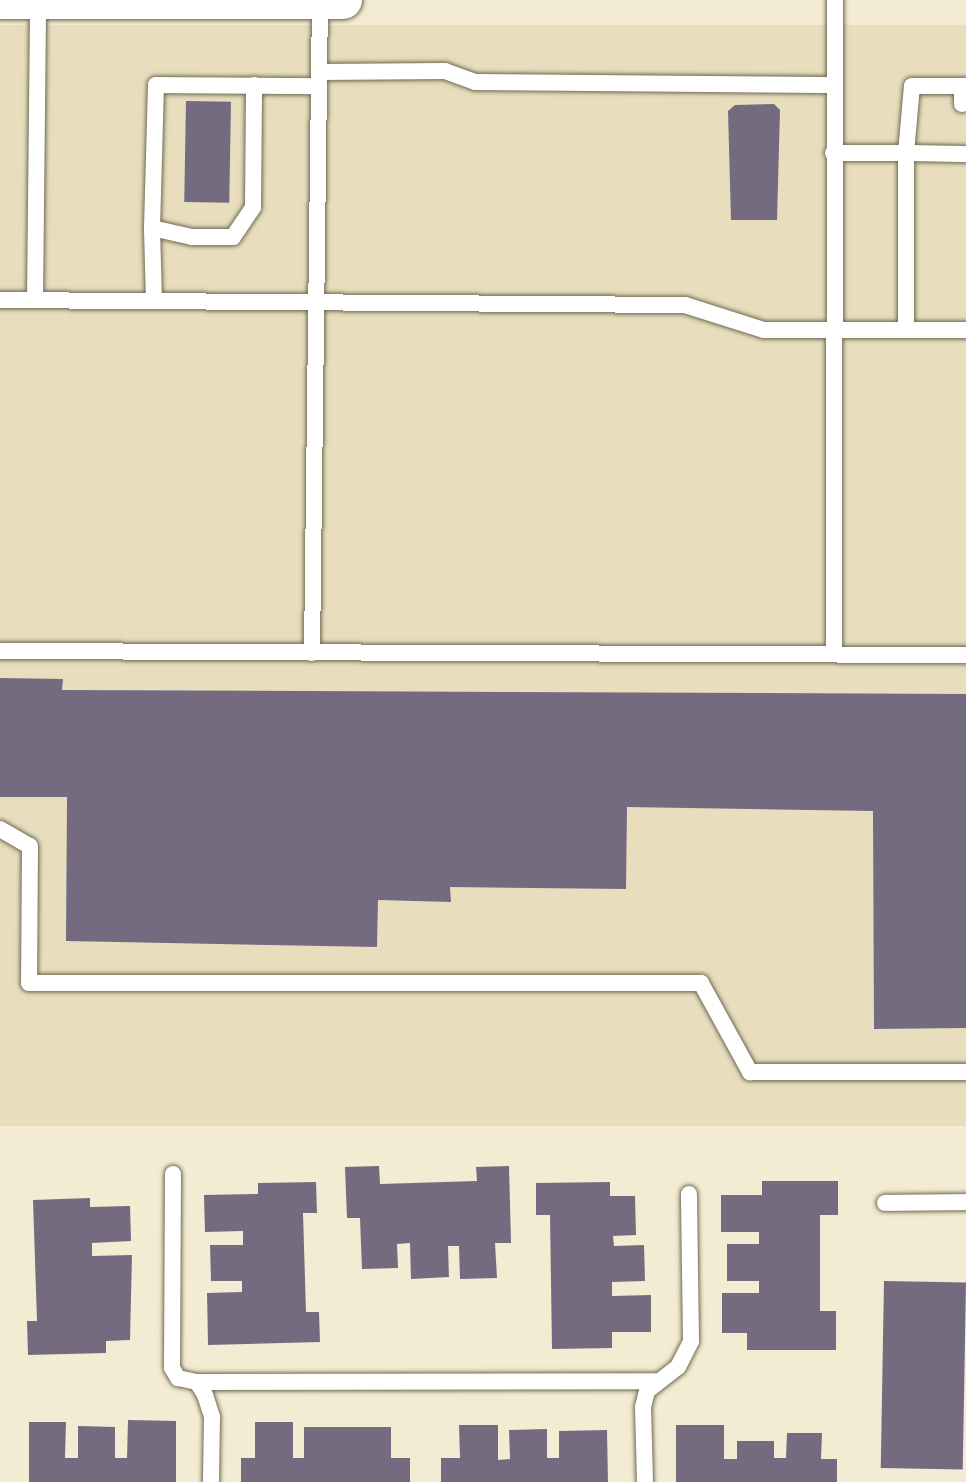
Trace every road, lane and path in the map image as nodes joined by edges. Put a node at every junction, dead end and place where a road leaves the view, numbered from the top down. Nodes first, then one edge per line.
1 (0, 0) edge
2 (38, 0) edge
3 (320, 0) edge
4 (343, 0) edge
5 (835, 0) edge
6 (319, 79) junction
7 (254, 85) junction
8 (833, 85) junction
9 (964, 86) edge
10 (962, 104) dead end
11 (963, 150) edge
12 (833, 153) junction
13 (906, 153) junction
14 (152, 228) junction
15 (0, 300) edge
16 (35, 300) junction
17 (154, 301) junction
18 (317, 302) junction
19 (833, 329) junction
20 (906, 329) junction
21 (966, 330) edge
22 (0, 652) edge
23 (312, 653) junction
24 (834, 654) junction
25 (966, 655) edge
26 (0, 829) edge
27 (966, 1072) edge
28 (173, 1174) dead end
29 (689, 1194) dead end
30 (966, 1202) edge
31 (886, 1203) dead end
32 (658, 1381) junction
33 (197, 1382) junction
34 (211, 1482) edge
35 (645, 1482) edge

1 - 2 main road
2 - 3 main road
2 - 16 lane
3 - 4 main road
3 - 6 lane
5 - 8 lane
6 - 7 lane
6 - 8 lane
6 - 18 lane
7 - 14 lane
7 - 14 lane
8 - 12 lane
9 - 10 lane
9 - 13 lane
11 - 13 lane
12 - 13 lane
12 - 19 lane
13 - 20 lane
14 - 17 lane
15 - 16 lane
16 - 17 lane
17 - 18 lane
18 - 19 lane
18 - 23 lane
19 - 20 lane
19 - 24 lane
20 - 21 lane
22 - 23 lane
23 - 24 lane
24 - 25 lane
26 - 27 lane
28 - 33 lane
29 - 32 lane
30 - 31 lane
32 - 33 lane
32 - 35 lane
33 - 34 lane

